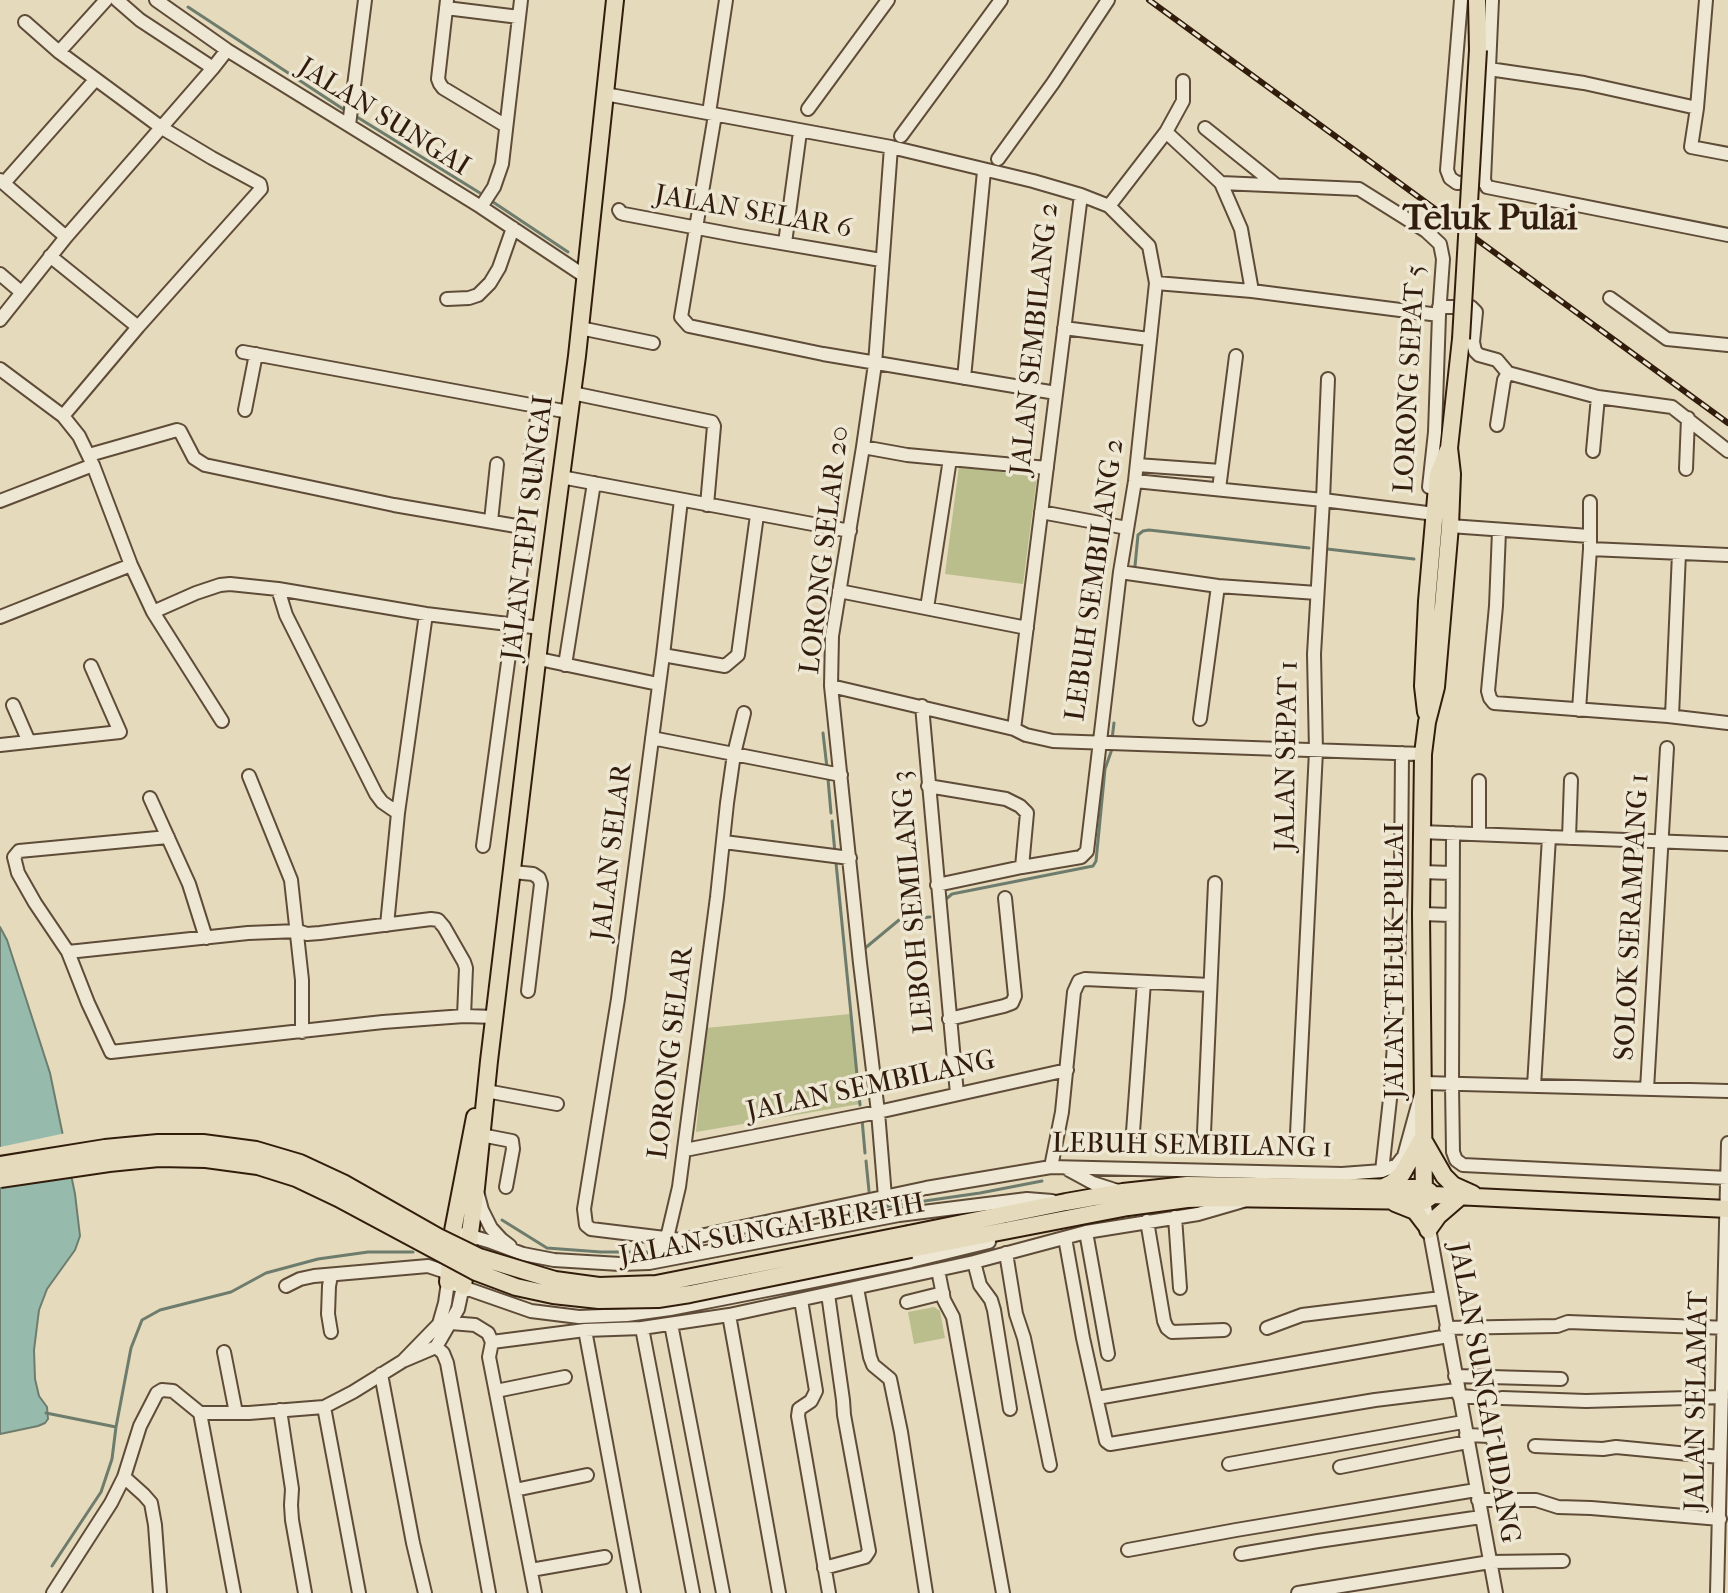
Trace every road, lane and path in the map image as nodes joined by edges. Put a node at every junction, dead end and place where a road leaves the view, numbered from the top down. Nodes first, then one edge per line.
1 (106, 0) edge
2 (117, 0) edge
3 (156, 0) edge
4 (184, 0) edge
5 (365, 0) edge
6 (521, 0) edge
7 (615, 0) edge
8 (726, 0) edge
9 (888, 0) edge
10 (1001, 0) edge
11 (1109, 0) edge
12 (1461, 0) edge
13 (1477, 0) edge
14 (1492, 0) edge
15 (1706, 0) edge
16 (446, 4) edge
17 (175, 13) junction
18 (519, 17) junction
19 (25, 22) dead end
20 (227, 50) junction
21 (59, 52) junction
22 (213, 68) junction
23 (1489, 69) junction
24 (95, 80) junction
25 (1183, 81) dead end
26 (605, 94) junction
27 (1697, 108) junction
28 (808, 109) dead end
29 (712, 114) junction
30 (349, 125) junction
31 (506, 126) junction
32 (162, 128) junction
33 (1205, 128) dead end
34 (800, 132) junction
35 (1166, 132) junction
36 (901, 136) dead end
37 (891, 147) junction
38 (1728, 154) edge
39 (998, 159) dead end
40 (984, 171) junction
41 (2, 182) edge
42 (1221, 183) junction
43 (1489, 184) junction
44 (1276, 185) junction
45 (1081, 195) junction
46 (1109, 206) junction
47 (481, 207) junction
48 (619, 210) dead end
49 (697, 227) junction
50 (513, 228) junction
51 (1728, 235) edge
52 (66, 237) junction
53 (785, 243) junction
54 (50, 256) junction
55 (881, 260) junction
56 (0, 274) edge
57 (586, 277) junction
58 (1156, 283) junction
59 (1252, 291) junction
60 (21, 292) junction
61 (1610, 298) dead end
62 (447, 299) dead end
63 (1439, 311) junction
64 (0, 320) edge
65 (138, 327) junction
66 (580, 328) junction
67 (1064, 328) junction
68 (1149, 339) junction
69 (653, 343) dead end
70 (1728, 345) edge
71 (1236, 356) dead end
72 (875, 364) junction
73 (0, 369) edge
74 (1508, 373) junction
75 (964, 378) junction
76 (1328, 379) dead end
77 (572, 393) junction
78 (1056, 393) junction
79 (1598, 397) junction
80 (539, 407) junction
81 (245, 410) dead end
82 (569, 412) junction
83 (63, 416) junction
84 (1688, 418) junction
85 (1497, 425) dead end
86 (863, 447) junction
87 (1449, 448) junction
88 (1593, 451) dead end
89 (1728, 451) edge
90 (950, 459) junction
91 (91, 460) junction
92 (497, 464) dead end
93 (1137, 465) junction
94 (1047, 468) junction
95 (1686, 469) dead end
96 (528, 471) dead end
97 (1221, 471) junction
98 (561, 477) junction
99 (1135, 481) junction
100 (594, 483) junction
101 (1219, 489) junction
102 (681, 500) junction
103 (1323, 500) junction
104 (0, 501) edge
105 (1590, 502) dead end
106 (707, 505) junction
107 (1041, 512) junction
108 (1431, 514) junction
109 (757, 515) junction
110 (491, 521) junction
111 (1450, 526) junction
112 (1127, 528) junction
113 (850, 531) junction
114 (1499, 531) junction
115 (1589, 542) junction
116 (1679, 553) junction
117 (1728, 555) edge
118 (1447, 559) junction
119 (131, 565) junction
120 (1120, 572) junction
121 (1218, 586) junction
122 (278, 589) junction
123 (839, 591) junction
124 (1317, 593) junction
125 (927, 608) junction
126 (153, 612) junction
127 (426, 614) junction
128 (0, 617) edge
129 (512, 624) junction
130 (541, 628) junction
131 (1027, 628) junction
132 (1425, 633) junction
133 (663, 655) junction
134 (539, 659) junction
135 (565, 665) junction
136 (91, 666) dead end
137 (658, 684) junction
138 (831, 686) junction
139 (13, 705) dead end
140 (922, 706) junction
141 (1579, 710) junction
142 (744, 713) dead end
143 (1672, 716) junction
144 (1200, 719) dead end
145 (222, 721) dead end
146 (1427, 722) junction
147 (1728, 723) edge
148 (1014, 729) junction
149 (652, 738) junction
150 (29, 742) junction
151 (1099, 744) junction
152 (0, 745) edge
153 (1667, 748) dead end
154 (1316, 751) junction
155 (1402, 753) junction
156 (734, 754) junction
157 (1423, 754) junction
158 (841, 775) junction
159 (249, 776) dead end
160 (1571, 780) dead end
161 (1479, 781) dead end
162 (928, 786) junction
163 (150, 798) dead end
164 (398, 813) junction
165 (1421, 832) junction
166 (1453, 833) junction
167 (1479, 834) junction
168 (168, 837) junction
169 (1549, 837) junction
170 (1569, 838) junction
171 (1661, 841) junction
172 (724, 842) junction
173 (1728, 844) edge
174 (483, 846) dead end
175 (850, 858) junction
176 (1022, 867) junction
177 (513, 872) junction
178 (1421, 872) junction
179 (1452, 873) junction
180 (1215, 883) dead end
181 (937, 885) junction
182 (1005, 898) dead end
183 (1451, 915) junction
184 (1421, 920) junction
185 (1400, 924) junction
186 (387, 925) junction
187 (298, 931) junction
188 (206, 938) junction
189 (68, 952) junction
190 (1144, 982) junction
191 (1210, 985) junction
192 (528, 991) dead end
193 (1397, 997) junction
194 (1422, 998) junction
195 (464, 1016) junction
196 (495, 1017) junction
197 (949, 1019) junction
198 (302, 1032) junction
199 (489, 1061) junction
200 (1067, 1070) junction
201 (1424, 1083) junction
202 (1452, 1085) junction
203 (1534, 1086) junction
204 (1647, 1089) junction
205 (486, 1091) junction
206 (1728, 1091) edge
207 (957, 1094) junction
208 (557, 1104) dead end
209 (878, 1112) junction
210 (1133, 1132) dead end
211 (1204, 1133) dead end
212 (1297, 1134) dead end
213 (481, 1135) junction
214 (1423, 1138) junction
215 (1728, 1143) edge
216 (685, 1150) junction
217 (0, 1165) edge
218 (1051, 1167) junction
219 (1066, 1168) junction
220 (1727, 1178) edge
221 (0, 1179) edge
222 (1383, 1186) junction
223 (506, 1187) dead end
224 (476, 1188) junction
225 (1123, 1192) junction
226 (1427, 1195) junction
227 (885, 1197) junction
228 (1460, 1197) junction
229 (1249, 1198) junction
230 (1480, 1198) junction
231 (584, 1209) joint
232 (1727, 1209) edge
233 (1067, 1210) junction
234 (1175, 1217) junction
235 (1147, 1221) junction
236 (1428, 1229) junction
237 (453, 1231) junction
238 (1086, 1232) junction
239 (470, 1236) junction
240 (667, 1238) junction
241 (1065, 1238) junction
242 (910, 1242) junction
243 (1006, 1253) junction
244 (523, 1254) junction
245 (974, 1262) junction
246 (649, 1263) junction
247 (938, 1270) junction
248 (331, 1276) junction
249 (453, 1280) junction
250 (286, 1286) dead end
251 (857, 1288) junction
252 (1180, 1288) dead end
253 (943, 1293) junction
254 (828, 1294) junction
255 (1441, 1298) junction
256 (801, 1300) junction
257 (907, 1302) dead end
258 (531, 1311) junction
259 (729, 1315) junction
260 (451, 1323) junction
261 (671, 1324) junction
262 (642, 1328) junction
263 (1267, 1328) dead end
264 (1726, 1328) edge
265 (585, 1330) junction
266 (1224, 1330) dead end
267 (331, 1332) dead end
268 (1447, 1332) junction
269 (526, 1336) junction
270 (492, 1342) junction
271 (436, 1347) junction
272 (224, 1352) dead end
273 (1108, 1354) dead end
274 (403, 1361) junction
275 (381, 1374) junction
276 (565, 1377) dead end
277 (1561, 1379) dead end
278 (1457, 1387) junction
279 (496, 1391) junction
280 (1097, 1398) junction
281 (1488, 1398) dead end
282 (1502, 1398) dead end
283 (1724, 1404) edge
284 (324, 1407) junction
285 (1010, 1409) dead end
286 (280, 1410) junction
287 (200, 1413) junction
288 (236, 1413) junction
289 (1463, 1422) junction
290 (1467, 1439) junction
291 (1493, 1441) dead end
292 (1535, 1446) dead end
293 (1720, 1457) junction
294 (1229, 1464) dead end
295 (1050, 1465) dead end
296 (1340, 1467) dead end
297 (587, 1475) dead end
298 (124, 1477) junction
299 (515, 1490) junction
300 (1477, 1495) junction
301 (1481, 1517) junction
302 (1720, 1519) junction
303 (1128, 1550) dead end
304 (1241, 1554) dead end
305 (605, 1557) dead end
306 (1563, 1561) dead end
307 (1490, 1562) junction
308 (824, 1568) junction
309 (531, 1570) junction
310 (53, 1593) edge
311 (160, 1593) edge
312 (234, 1593) edge
313 (305, 1593) edge
314 (359, 1593) edge
315 (425, 1593) edge
316 (489, 1593) edge
317 (535, 1593) edge
318 (634, 1593) edge
319 (693, 1593) edge
320 (723, 1593) edge
321 (779, 1593) edge
322 (829, 1593) edge
323 (926, 1593) edge
324 (1003, 1593) edge
325 (1298, 1593) edge
326 (1496, 1593) edge
327 (1717, 1593) edge

1 - 21 street
2 - 22 street
3 - 17 street, JALAN SUNGAI
4 - 17 street
5 - 30 street
6 - 18 street
7 - 26 main road, JALAN TEPI SUNGAI
8 - 29 street
9 - 28 street
10 - 36 street
11 - 39 street
12 - 43 street
13 - 87 main road, JALAN TELUK PULAI, bridge
14 - 23 street
15 - 27 street
16 - 18 street
16 - 31 street
17 - 20 street, JALAN SUNGAI
18 - 31 street
19 - 21 street
20 - 22 street
20 - 30 street, JALAN SUNGAI
21 - 24 street
22 - 32 street
23 - 27 street
23 - 43 street
24 - 32 street
24 - 41 street
25 - 35 street
26 - 29 street, JALAN SEMBILANG 2
26 - 57 main road, JALAN TEPI SUNGAI
27 - 38 street
29 - 34 street, JALAN SEMBILANG 2
29 - 49 street
30 - 47 street, JALAN SUNGAI
31 - 47 street
32 - 52 street
32 - 65 street
33 - 44 street
34 - 37 street, JALAN SEMBILANG 2
34 - 53 street
35 - 42 street
35 - 46 street
37 - 40 street, JALAN SEMBILANG 2
37 - 55 street, LORONG SELAR 20
40 - 45 street, JALAN SEMBILANG 2
40 - 75 street
41 - 52 street
42 - 44 street, LORONG SEPAT 5
42 - 59 street
43 - 51 street
44 - 63 street, LORONG SEPAT 5
45 - 46 street, LEBUH SEMBILANG 2
45 - 67 street, JALAN SEMBILANG 2
46 - 58 street, LEBUH SEMBILANG 2
47 - 50 street, JALAN SUNGAI
48 - 49 street, JALAN SELAR 6
49 - 53 street, JALAN SELAR 6
49 - 72 street
50 - 57 street, JALAN SUNGAI
50 - 62 street
52 - 54 street
53 - 55 street, JALAN SELAR 6
54 - 60 street
54 - 65 street
55 - 72 street, LORONG SELAR 20
56 - 60 street
57 - 66 main road, JALAN TEPI SUNGAI
58 - 59 street
58 - 68 street, LEBUH SEMBILANG 2
59 - 63 street
60 - 64 street
61 - 70 street
63 - 74 street
63 - 108 street, LORONG SEPAT 5
65 - 83 street
66 - 69 street
66 - 77 main road, JALAN TEPI SUNGAI
67 - 68 street
67 - 78 street, JALAN SEMBILANG 2
68 - 93 street, LEBUH SEMBILANG 2
71 - 97 street
72 - 75 street
72 - 86 street, LORONG SELAR 20
73 - 83 street
74 - 79 street
74 - 85 street
75 - 78 street
76 - 103 street, JALAN SEPAT 1
77 - 82 main road, JALAN TEPI SUNGAI
77 - 106 street
78 - 94 street, JALAN SEMBILANG 2
79 - 84 street
79 - 88 street
80 - 81 street
80 - 82 street
80 - 96 street
82 - 98 main road, JALAN TEPI SUNGAI
83 - 91 street
84 - 89 street
84 - 95 street
86 - 90 street
86 - 113 street, LORONG SELAR 20
87 - 108 main road, JALAN TELUK PULAI
87 - 111 main road, JALAN TELUK PULAI
90 - 94 street
90 - 125 street
91 - 104 street
91 - 110 street
91 - 119 street
92 - 110 street
93 - 97 street
93 - 99 street, LEBUH SEMBILANG 2
94 - 107 street, JALAN SEMBILANG 2
97 - 101 street
98 - 100 street
98 - 130 main road, JALAN TEPI SUNGAI
99 - 101 street
99 - 112 street, LEBUH SEMBILANG 2
100 - 102 street
100 - 135 street
101 - 103 street
102 - 106 street
102 - 133 street, JALAN SELAR
103 - 108 street
103 - 124 street, JALAN SEPAT 1
105 - 115 street
106 - 109 street
107 - 112 street
107 - 131 street, JALAN SEMBILANG 2
108 - 132 main road, JALAN TELUK PULAI
109 - 113 street
109 - 133 street
110 - 129 street, JALAN TEPI SUNGAI
111 - 114 street
111 - 118 main road, JALAN TELUK PULAI
112 - 120 street, LEBUH SEMBILANG 2
113 - 123 street, LORONG SELAR 20
114 - 115 street
114 - 141 street
115 - 116 street
115 - 141 street
116 - 117 street
116 - 143 street
118 - 132 main road
118 - 146 main road, JALAN TELUK PULAI
119 - 126 street
119 - 128 street
120 - 121 street
120 - 151 street, LEBUH SEMBILANG 2
121 - 124 street
121 - 144 street
122 - 126 street
122 - 127 street
122 - 164 street
123 - 125 street
123 - 138 street, LORONG SELAR 20
124 - 154 street, JALAN SEPAT 1
125 - 131 street
126 - 145 street
127 - 129 street
127 - 164 street
129 - 130 street
129 - 174 street, JALAN TEPI SUNGAI
130 - 134 main road, JALAN TEPI SUNGAI
131 - 148 street, JALAN SEMBILANG 2
132 - 146 main road, JALAN TELUK PULAI
133 - 137 street, JALAN SELAR
134 - 135 street
134 - 177 main road, JALAN TEPI SUNGAI
135 - 137 street
136 - 150 street
137 - 149 street, JALAN SELAR
138 - 140 street
138 - 158 street, LORONG SELAR 20
139 - 150 street
140 - 148 street
140 - 162 street, LEBOH SEMILANG 3
141 - 143 street
142 - 156 street, LORONG SELAR
143 - 147 street
146 - 157 main road, JALAN TELUK PULAI
148 - 151 street
149 - 156 street
149 - 231 street, JALAN SELAR
150 - 152 street
151 - 154 street
151 - 176 street, LEBUH SEMBILANG 2
153 - 171 street, SOLOK SERAMPANG 1
154 - 155 street
154 - 212 street, JALAN SEPAT 1
155 - 157 street
155 - 185 street
156 - 158 street
156 - 172 street, LORONG SELAR
157 - 165 main road, JALAN TELUK PULAI
158 - 175 street, LORONG SELAR 20
159 - 187 street
160 - 170 street
161 - 167 street
162 - 176 street
162 - 181 street, LEBOH SEMILANG 3
163 - 168 street
164 - 186 street
165 - 166 street
165 - 178 main road, JALAN TELUK PULAI
166 - 167 street
166 - 179 street, JALAN TELUK PULAI
167 - 169 street
168 - 188 street
168 - 189 street
169 - 170 street
169 - 203 street
170 - 171 street
171 - 173 street
171 - 204 street, SOLOK SERAMPANG 1
172 - 175 street
172 - 216 street, LORONG SELAR
175 - 209 street, LORONG SELAR 20
176 - 181 street, LEBUH SEMBILANG 2
177 - 192 street
177 - 196 main road, JALAN TEPI SUNGAI
178 - 179 street
178 - 184 main road, JALAN TELUK PULAI
179 - 183 street, JALAN TELUK PULAI
180 - 191 street
181 - 197 street, LEBOH SEMILANG 3
182 - 197 street
183 - 184 street
183 - 202 street, JALAN TELUK PULAI
184 - 185 street
184 - 194 main road, JALAN TELUK PULAI
185 - 193 street
186 - 187 street
186 - 195 street
187 - 188 street
187 - 198 street
188 - 189 street
189 - 198 street
190 - 191 street
190 - 200 street
190 - 210 street
191 - 211 street
193 - 194 street
193 - 222 street
194 - 201 main road, JALAN TELUK PULAI
195 - 196 street
195 - 198 street
196 - 199 main road, JALAN TEPI SUNGAI
197 - 207 street, LEBOH SEMILANG 3
199 - 205 main road, JALAN TEPI SUNGAI
199 - 237 main road, JALAN TEPI SUNGAI
200 - 207 street, JALAN SEMBILANG
200 - 218 street
201 - 202 street
201 - 214 main road, JALAN TELUK PULAI
201 - 222 street
202 - 203 street
202 - 220 street, JALAN TELUK PULAI
203 - 204 street
204 - 206 street
205 - 208 street
205 - 213 main road, JALAN TEPI SUNGAI
207 - 209 street, JALAN SEMBILANG
209 - 216 street, JALAN SEMBILANG
209 - 227 street, LORONG SELAR 20
213 - 223 street
213 - 224 main road, JALAN TEPI SUNGAI
214 - 222 main road
214 - 226 main road, JALAN TELUK PULAI
214 - 230 main road
215 - 220 street, JALAN SELAMAT
216 - 240 street, LORONG SELAR
217 - 242 main road, JALAN SUNGAI BERTIH, bridge
218 - 219 street, LEBUH SEMBILANG 1
218 - 227 street, LEBUH SEMBILANG 1
219 - 222 street, LEBUH SEMBILANG 1
219 - 225 street
220 - 232 street, JALAN SELAMAT
221 - 242 main road, JALAN SUNGAI BERTIH, bridge
222 - 225 main road, JALAN SUNGAI BERTIH
222 - 226 main road, JALAN SUNGAI BERTIH
222 - 229 main road, JALAN SUNGAI BERTIH
222 - 236 main road
224 - 239 main road, JALAN TEPI SUNGAI
224 - 244 street
225 - 233 main road, JALAN SUNGAI BERTIH
226 - 228 main road, JALAN SUNGAI BERTIH
226 - 236 street, JALAN SUNGAI UDANG
227 - 240 street, LEBUH SEMBILANG 1
228 - 230 main road, JALAN SUNGAI BERTIH
228 - 236 main road
229 - 233 main road, JALAN SUNGAI BERTIH
229 - 234 street
230 - 232 main road, JALAN SUNGAI BERTIH
231 - 240 street, LEBUH SEMBILANG 1
232 - 264 street, JALAN SELAMAT
233 - 242 main road, JALAN SUNGAI BERTIH
233 - 246 street
233 - 258 street
234 - 235 street
234 - 252 street
235 - 238 street
235 - 266 street
236 - 255 street, JALAN SUNGAI UDANG
237 - 239 street
237 - 249 main road, JALAN TEPI SUNGAI
238 - 241 street
238 - 273 street
239 - 244 street
239 - 249 main road, JALAN TEPI SUNGAI
240 - 246 street, LORONG SELAR
241 - 243 street
241 - 280 street
243 - 245 street
243 - 295 street
244 - 246 street
245 - 247 street
245 - 285 street
247 - 251 street
247 - 253 street
248 - 249 street
248 - 250 street
248 - 267 street
249 - 258 street
249 - 260 street
249 - 274 street
251 - 254 street
251 - 323 street
253 - 257 street
253 - 324 street
254 - 256 street
254 - 308 street
255 - 263 street
255 - 268 street, JALAN SUNGAI UDANG
256 - 259 street
256 - 308 street
258 - 269 street
259 - 261 street
259 - 321 street
260 - 270 street
260 - 271 street
261 - 262 street
261 - 320 street
262 - 265 street
262 - 319 street
264 - 268 street
264 - 283 street, JALAN SELAMAT
265 - 269 street
265 - 318 street
268 - 278 street, JALAN SUNGAI UDANG
268 - 280 street
269 - 270 street
270 - 279 street
271 - 274 street
271 - 316 street
272 - 288 street
274 - 275 street
275 - 284 street
275 - 315 street
276 - 279 street
277 - 278 street
278 - 280 street
278 - 281 street
278 - 289 street, JALAN SUNGAI UDANG
279 - 299 street
282 - 283 street
283 - 293 street, JALAN SELAMAT
284 - 286 street
284 - 314 street
286 - 288 street
286 - 313 street
287 - 288 street
287 - 298 street
287 - 312 street
289 - 290 street, JALAN SUNGAI UDANG
289 - 294 street
290 - 291 street
290 - 296 street
290 - 300 street, JALAN SUNGAI UDANG
292 - 293 street
293 - 302 street, JALAN SELAMAT
297 - 299 street
298 - 310 street
298 - 311 street
299 - 309 street
300 - 301 street, JALAN SUNGAI UDANG
300 - 302 street
300 - 303 street
301 - 304 street
301 - 307 street, JALAN SUNGAI UDANG
302 - 327 street, JALAN SELAMAT
305 - 309 street
306 - 307 street
307 - 325 street
307 - 326 street, JALAN SUNGAI UDANG
308 - 322 street
309 - 317 street

